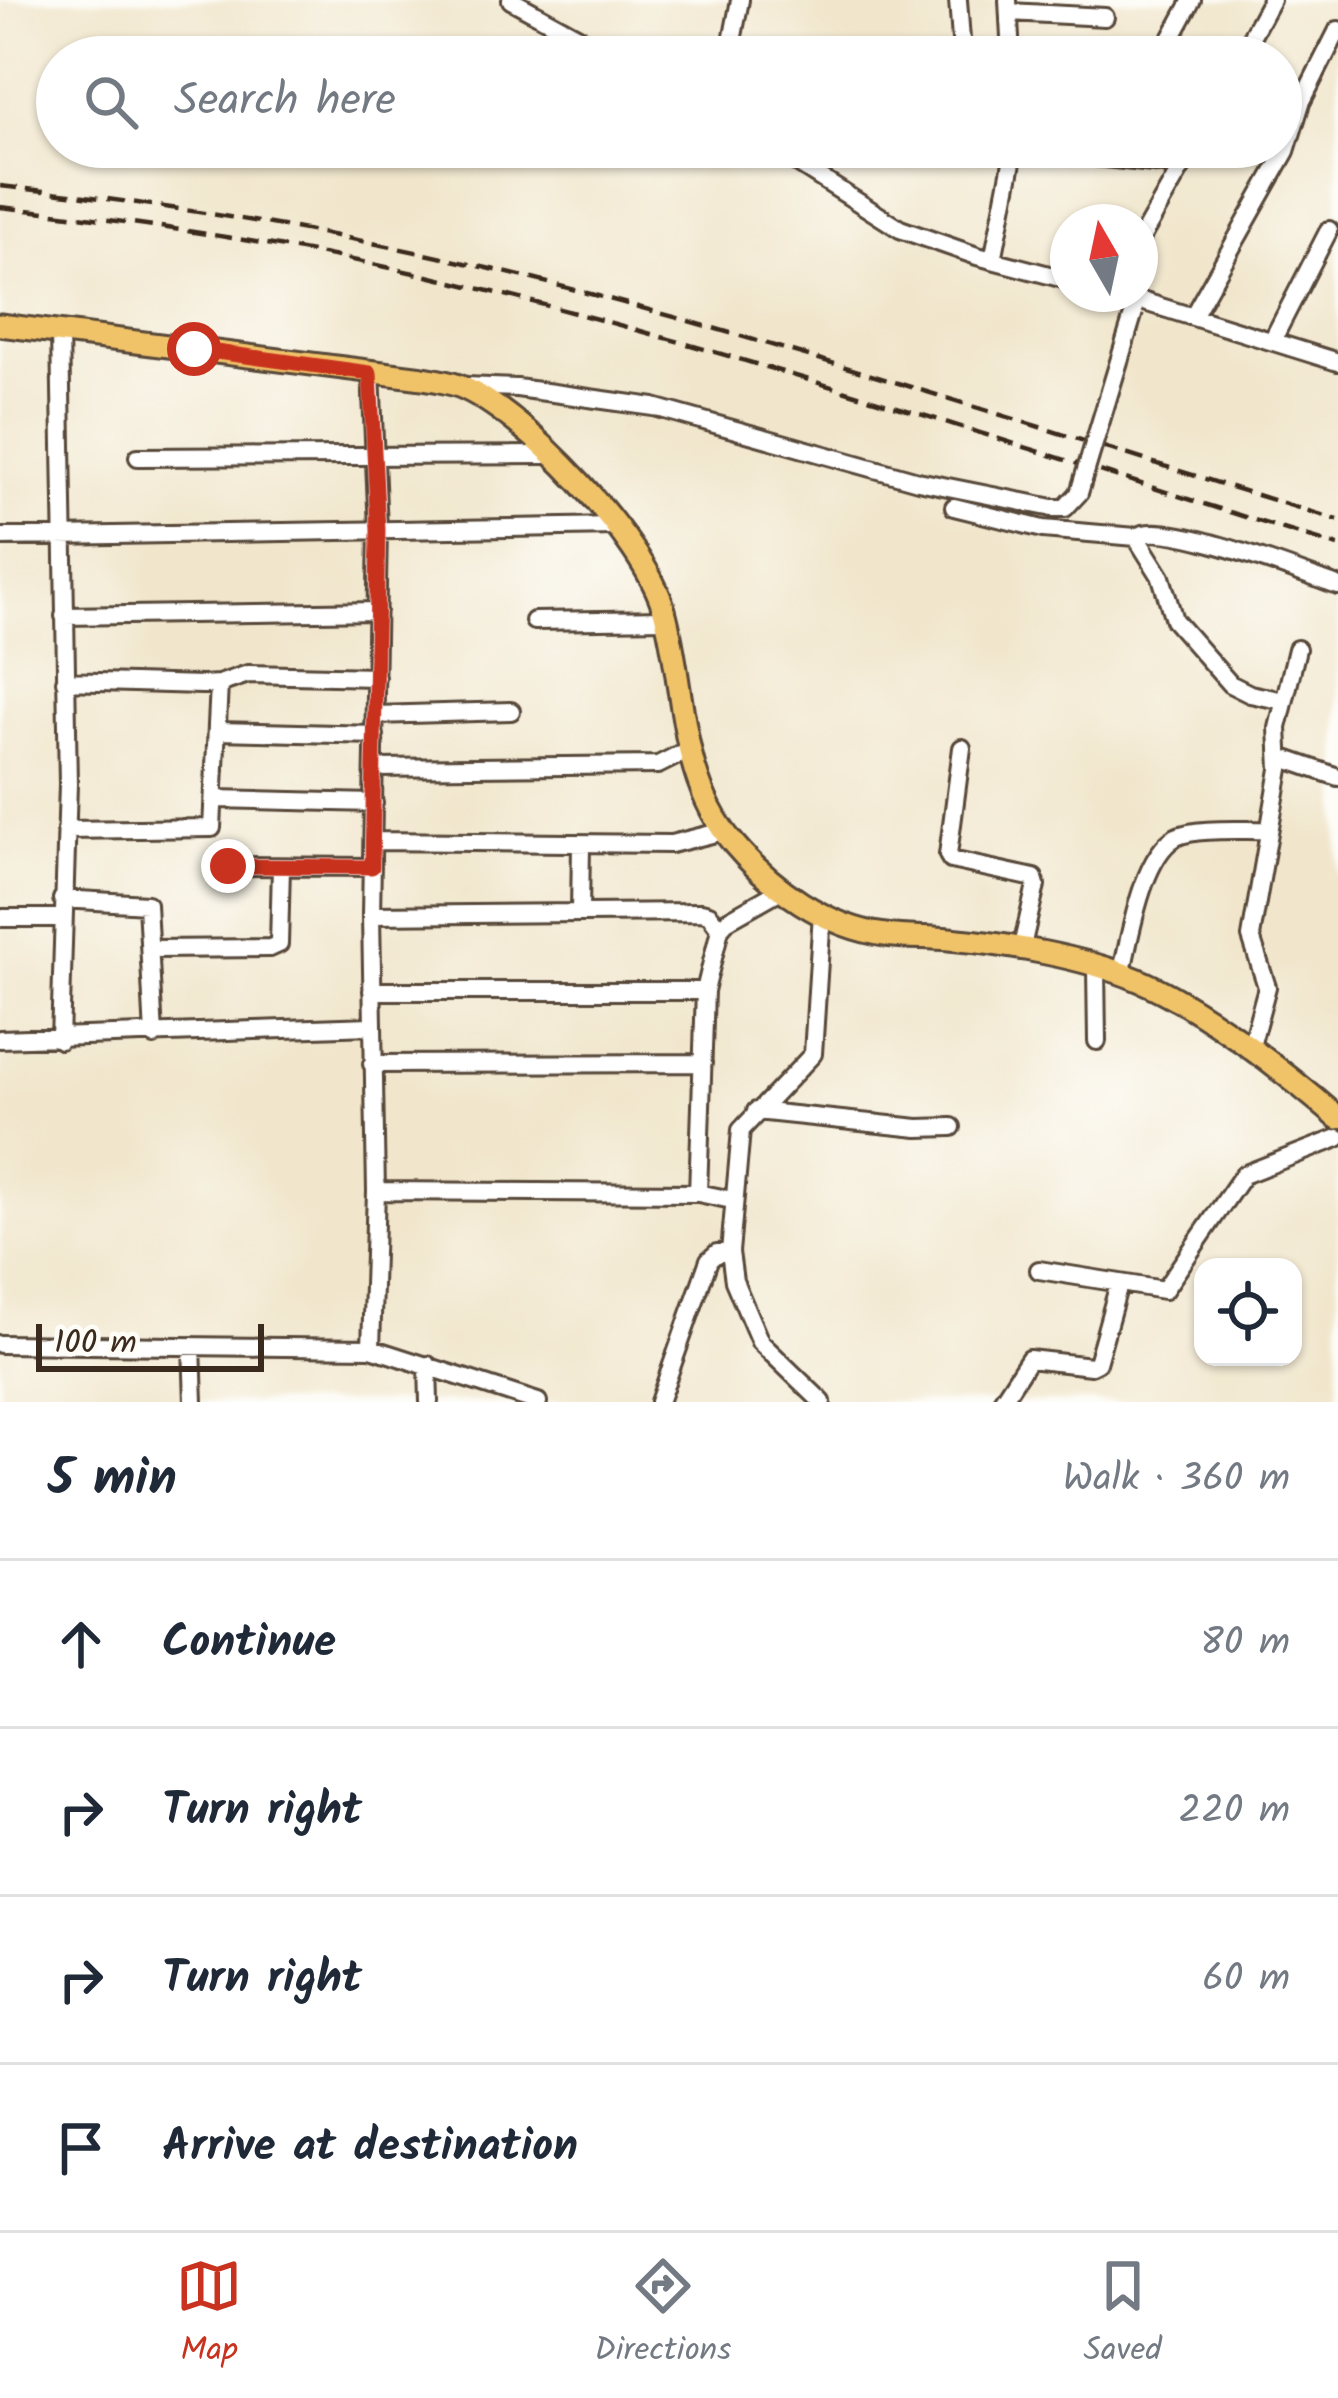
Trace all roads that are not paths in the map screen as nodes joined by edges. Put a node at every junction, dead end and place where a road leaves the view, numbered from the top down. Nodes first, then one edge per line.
1 (511, 0) edge
2 (560, 0) edge
3 (740, 0) edge
4 (958, 0) edge
5 (1192, 0) edge
6 (1270, 0) edge
7 (1008, 6) edge
8 (1106, 17) dead end
9 (548, 20) junction
10 (1338, 30) edge
11 (577, 36) edge
12 (733, 36) edge
13 (961, 36) edge
14 (1010, 36) edge
15 (1172, 36) edge
16 (1251, 36) edge
17 (1333, 51) edge
18 (1302, 104) edge
19 (804, 168) edge
20 (1011, 168) edge
21 (1182, 168) edge
22 (1276, 168) edge
23 (1158, 209) edge
24 (1329, 230) dead end
25 (993, 260) junction
26 (1050, 275) edge
27 (1158, 308) edge
28 (1127, 312) edge
29 (1193, 316) junction
30 (0, 325) edge
31 (60, 332) junction
32 (1272, 340) junction
33 (1338, 362) edge
34 (370, 373) junction
35 (458, 386) junction
36 (551, 455) junction
37 (374, 456) junction
38 (138, 457) dead end
39 (954, 507) dead end
40 (616, 526) junction
41 (378, 530) junction
42 (0, 537) edge
43 (63, 537) junction
44 (1136, 537) junction
45 (1338, 586) edge
46 (377, 611) junction
47 (64, 616) junction
48 (666, 619) junction
49 (534, 621) dead end
50 (1297, 649) dead end
51 (376, 677) junction
52 (65, 681) junction
53 (219, 684) junction
54 (1284, 701) junction
55 (512, 711) dead end
56 (376, 715) junction
57 (218, 731) junction
58 (375, 735) junction
59 (962, 748) dead end
60 (688, 750) junction
61 (1280, 757) junction
62 (375, 768) junction
63 (1338, 777) edge
64 (215, 799) junction
65 (374, 803) junction
66 (66, 830) junction
67 (1269, 830) junction
68 (724, 831) junction
69 (373, 841) junction
70 (580, 844) junction
71 (228, 866) dead end
72 (281, 866) junction
73 (372, 867) junction
74 (781, 890) junction
75 (62, 909) junction
76 (580, 913) junction
77 (822, 913) junction
78 (371, 915) junction
79 (0, 918) edge
80 (719, 929) junction
81 (152, 949) junction
82 (1021, 951) junction
83 (1096, 968) junction
84 (1121, 975) junction
85 (705, 991) junction
86 (372, 992) junction
87 (371, 1026) junction
88 (154, 1036) junction
89 (0, 1039) edge
90 (60, 1040) junction
91 (1097, 1041) dead end
92 (1250, 1050) junction
93 (703, 1063) junction
94 (372, 1064) junction
95 (756, 1111) junction
96 (1338, 1118) edge
97 (952, 1127) dead end
98 (1338, 1138) edge
99 (376, 1191) junction
100 (698, 1193) junction
101 (732, 1200) junction
102 (730, 1252) junction
103 (1039, 1270) dead end
104 (1120, 1284) junction
105 (0, 1344) edge
106 (192, 1346) junction
107 (370, 1348) junction
108 (428, 1365) junction
109 (194, 1402) edge
110 (429, 1402) edge
111 (538, 1402) edge
112 (659, 1402) edge
113 (822, 1402) edge
114 (1001, 1402) edge

1 - 9 street
2 - 9 street
3 - 12 street
4 - 13 street
5 - 15 street
6 - 16 street
7 - 8 street
7 - 14 street
9 - 11 street
10 - 17 street
17 - 18 street
19 - 25 street
20 - 25 street
21 - 23 street
22 - 29 street
24 - 32 street
25 - 26 street
27 - 29 street
28 - 35 street, bridge
29 - 32 street
30 - 31 main road
31 - 34 main road
31 - 43 street
32 - 33 street
34 - 35 main road
34 - 37 street
35 - 36 main road
36 - 37 street
36 - 40 main road
37 - 38 street
37 - 41 street
39 - 44 street
40 - 41 street
40 - 48 main road
41 - 43 street
41 - 46 street
42 - 43 street
43 - 47 street
44 - 45 street
44 - 54 street
46 - 47 street
46 - 51 street
47 - 52 street
48 - 49 street
48 - 60 main road
50 - 54 street
51 - 53 street
51 - 56 street
52 - 53 street
52 - 66 street
53 - 57 street
54 - 61 street
55 - 56 street
56 - 58 street
57 - 58 street
57 - 64 street
58 - 62 street
59 - 82 street
60 - 62 street
60 - 68 main road
61 - 63 street
61 - 67 street
62 - 65 street
64 - 65 street
64 - 66 street
65 - 69 street
66 - 75 street
67 - 84 street
67 - 92 street
68 - 70 street
68 - 74 main road
69 - 70 street
69 - 73 street
70 - 76 street
71 - 72 street
72 - 73 street
72 - 81 street
73 - 78 street
74 - 77 main road
74 - 80 street
75 - 79 street
75 - 81 street
75 - 90 street
76 - 78 street
76 - 80 street
77 - 82 main road
77 - 95 street
78 - 86 street
80 - 85 street
81 - 88 street
82 - 83 main road
83 - 84 main road
83 - 91 street
84 - 92 main road
85 - 86 street
85 - 93 street
86 - 87 street
87 - 88 street
87 - 94 street
88 - 90 street
89 - 90 street
92 - 96 main road
93 - 94 street
93 - 100 street
94 - 99 street
95 - 97 street
95 - 101 street
98 - 104 street
99 - 100 street
99 - 107 street
100 - 101 street
101 - 102 street
102 - 112 street
102 - 113 street
103 - 104 street
104 - 114 street
105 - 106 street
106 - 107 street
106 - 109 street
107 - 108 street
108 - 110 street
108 - 111 street

